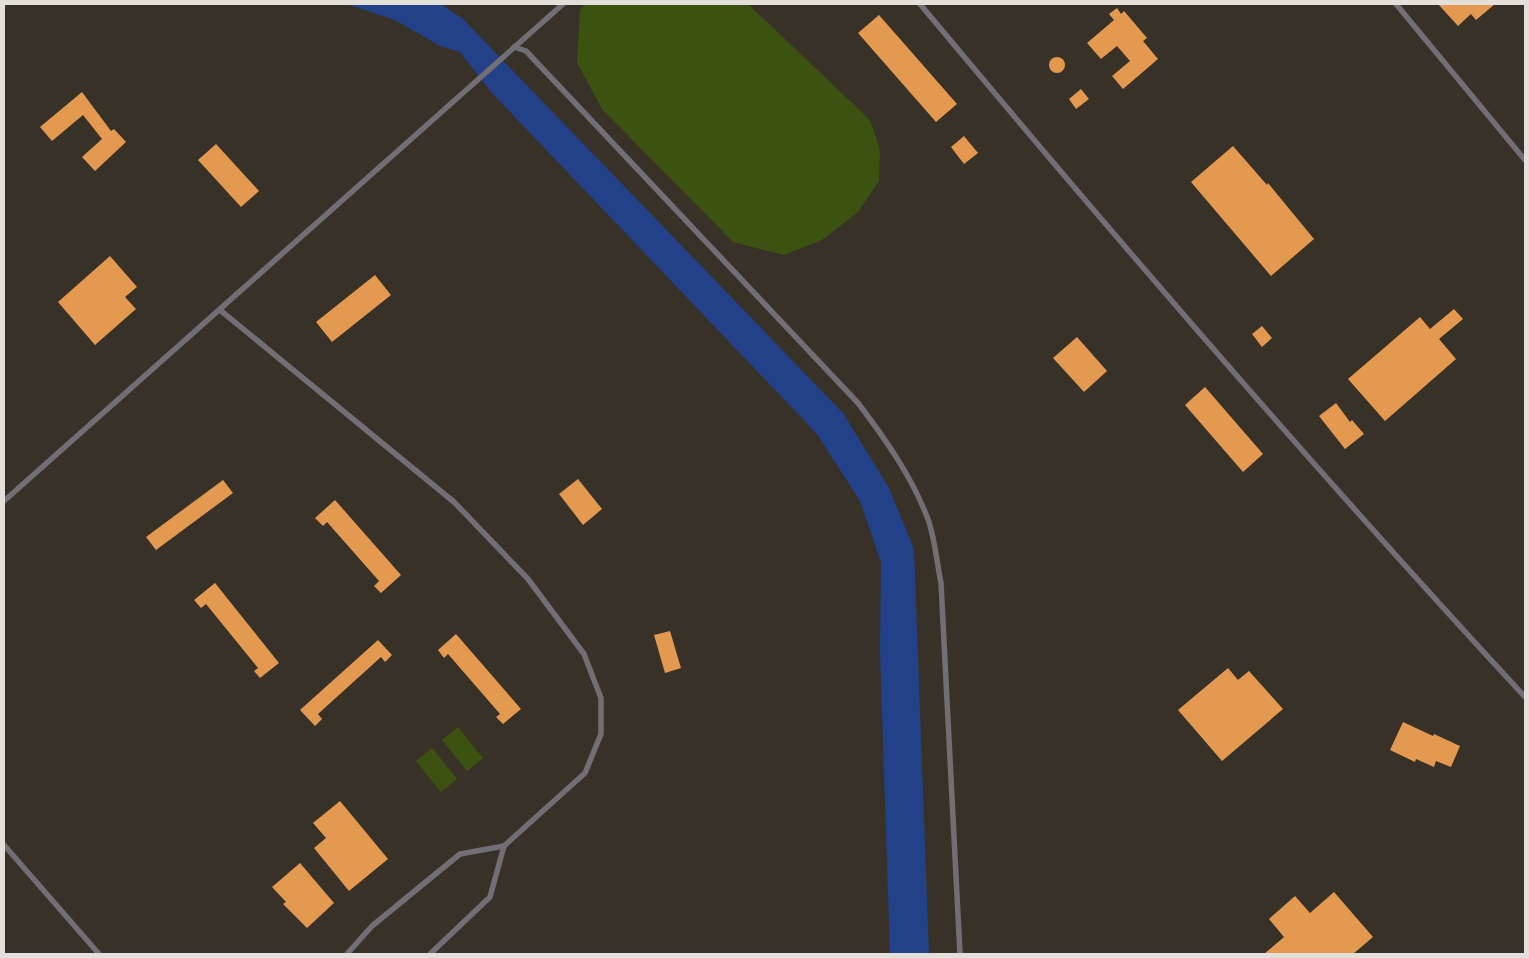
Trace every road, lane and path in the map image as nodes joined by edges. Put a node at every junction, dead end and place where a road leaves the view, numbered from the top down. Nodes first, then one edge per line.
1 (563, 4) edge
2 (920, 4) edge
3 (1396, 4) edge
4 (514, 46) junction
5 (1525, 160) edge
6 (220, 310) junction
7 (4, 501) edge
8 (1525, 697) edge
9 (4, 845) edge
10 (504, 846) junction
11 (99, 954) edge
12 (347, 954) edge
13 (430, 954) edge
14 (960, 954) edge

1 - 4 lane
2 - 8 lane
3 - 5 lane
4 - 6 lane
4 - 14 lane
6 - 7 lane
6 - 10 lane
9 - 11 lane
10 - 12 lane
10 - 13 lane

